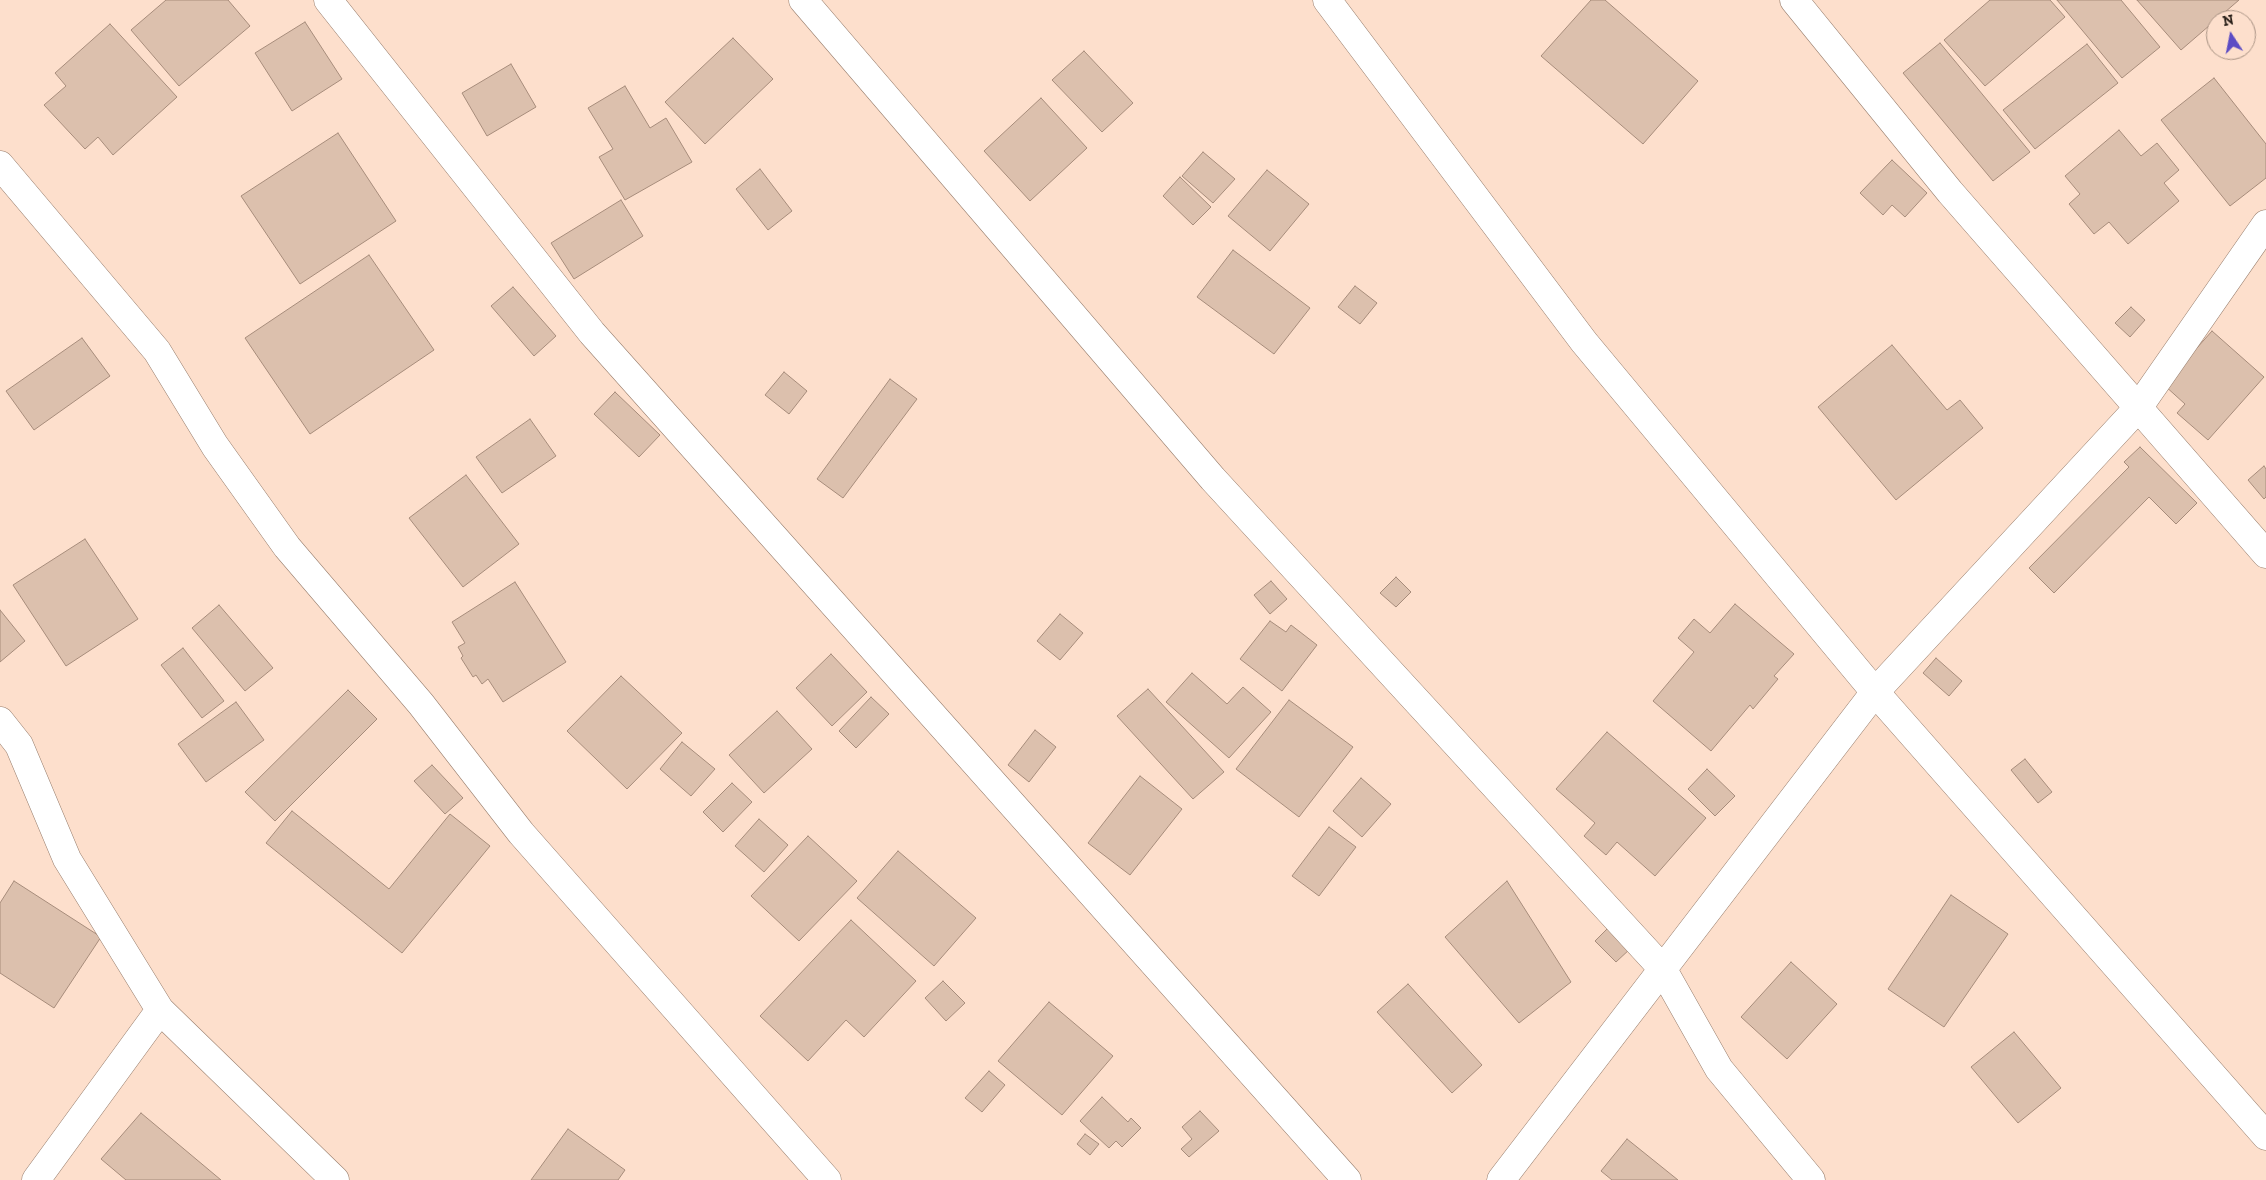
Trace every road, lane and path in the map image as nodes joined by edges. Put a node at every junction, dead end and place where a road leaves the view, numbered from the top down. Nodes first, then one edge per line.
1 (328, 0) edge
2 (802, 0) edge
3 (1326, 0) edge
4 (1794, 0) edge
5 (0, 165) edge
6 (2266, 224) edge
7 (2138, 408) junction
8 (2266, 554) edge
9 (1875, 692) junction
10 (0, 721) edge
11 (1662, 968) junction
12 (160, 1010) junction
13 (2266, 1136) edge
14 (36, 1180) edge
15 (335, 1180) edge
16 (827, 1180) edge
17 (1346, 1180) edge
18 (1501, 1180) edge
19 (1812, 1180) edge

1 - 17 street
2 - 11 street
3 - 9 street
4 - 7 street
5 - 16 street
6 - 7 street
7 - 8 street
7 - 9 street
9 - 11 street
9 - 13 street
10 - 12 street
11 - 18 street
11 - 19 street
12 - 14 street
12 - 15 street

